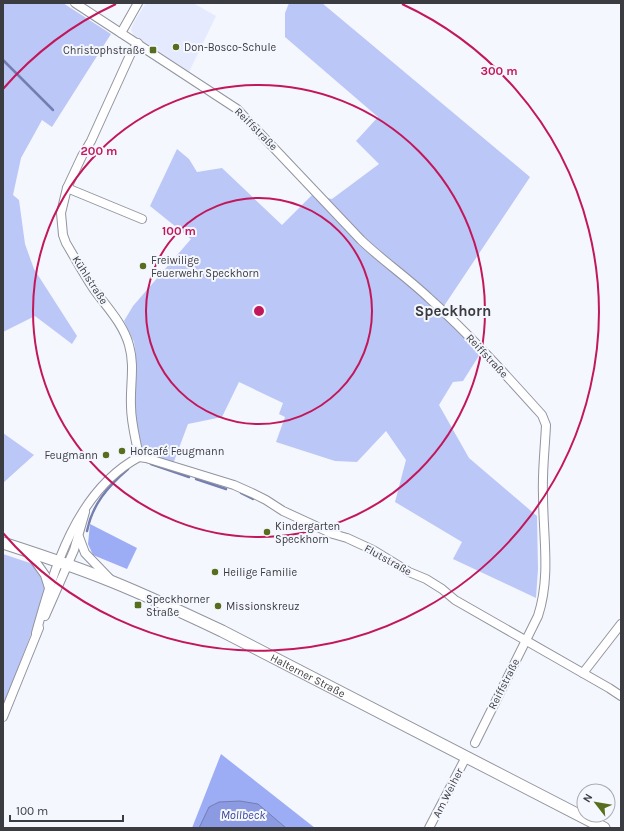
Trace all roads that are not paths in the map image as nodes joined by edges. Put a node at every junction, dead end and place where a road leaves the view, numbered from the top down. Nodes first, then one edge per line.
1 (75, 3) edge
2 (138, 3) edge
3 (121, 33) junction
4 (138, 43) junction
5 (67, 188) junction
6 (142, 219) dead end
7 (138, 457) junction
8 (86, 507) junction
9 (79, 537) junction
10 (3, 543) edge
11 (28, 551) junction
12 (63, 563) junction
13 (112, 581) junction
14 (49, 588) junction
15 (621, 624) edge
16 (36, 633) junction
17 (526, 641) junction
18 (583, 673) junction
19 (621, 696) edge
20 (3, 717) edge
21 (475, 743) dead end
22 (464, 762) junction
23 (429, 828) edge
24 (604, 828) edge

1 - 3 street, Reiffstraße
2 - 3 street
3 - 4 street, Reiffstraße
4 - 5 street, Kühlstraße
4 - 17 street, Reiffstraße
5 - 6 street
5 - 7 street, Kühlstraße
7 - 8 street
7 - 17 street, Flutstraße
8 - 9 street
8 - 12 street
9 - 12 street
9 - 13 street
10 - 11 main road, Halterner Straße
11 - 12 main road, Halterner Straße
11 - 14 street
12 - 13 main road, Halterner Straße
12 - 14 street
12 - 16 street
13 - 22 main road, Halterner Straße
14 - 16 street
15 - 18 street
16 - 20 street
17 - 18 street, Flutstraße
17 - 21 street, Reiffstraße
18 - 19 street, Flutstraße
22 - 23 street, Am Weiher
22 - 24 main road, Halterner Straße

